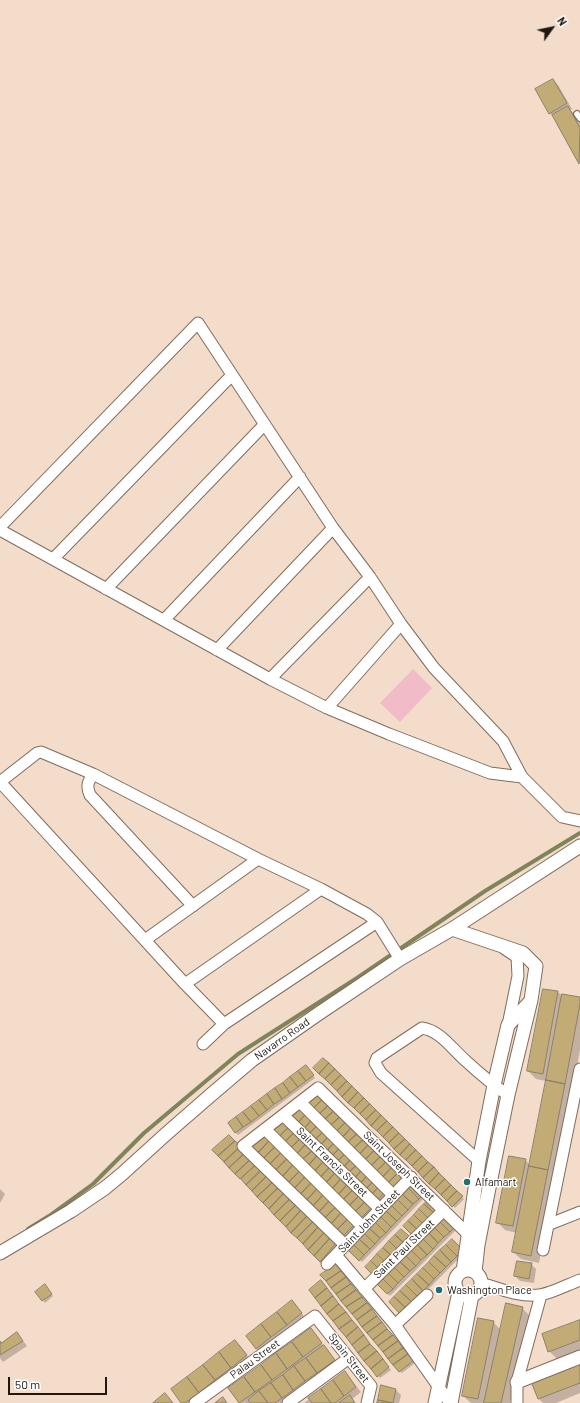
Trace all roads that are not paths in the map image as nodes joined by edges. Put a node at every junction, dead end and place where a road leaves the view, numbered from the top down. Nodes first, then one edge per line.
1 (232, 375) junction
2 (264, 425) junction
3 (300, 478) junction
4 (333, 528) junction
5 (0, 529) edge
6 (53, 559) junction
7 (370, 577) junction
8 (106, 588) junction
9 (164, 620) junction
10 (401, 624) junction
11 (218, 650) junction
12 (270, 679) junction
13 (326, 708) junction
14 (92, 774) junction
15 (522, 777) junction
16 (580, 821) edge
17 (580, 846) edge
18 (258, 859) junction
19 (321, 889) junction
20 (192, 906) junction
21 (377, 922) junction
22 (452, 929) junction
23 (145, 940) junction
24 (500, 945) junction
25 (397, 954) junction
26 (185, 984) junction
27 (531, 1000) junction
28 (224, 1024) junction
29 (508, 1025) junction
30 (202, 1044) dead end
31 (580, 1069) edge
32 (494, 1086) junction
33 (508, 1095) junction
34 (300, 1102) junction
35 (283, 1115) junction
36 (265, 1129) junction
37 (479, 1161) junction
38 (411, 1177) junction
39 (475, 1187) junction
40 (488, 1193) junction
41 (393, 1195) junction
42 (380, 1209) junction
43 (444, 1210) junction
44 (580, 1212) edge
45 (550, 1224) junction
46 (362, 1227) junction
47 (469, 1235) junction
48 (478, 1245) junction
49 (345, 1246) junction
50 (543, 1250) dead end
51 (0, 1253) edge
52 (336, 1255) junction
53 (327, 1264) dead end
54 (473, 1276) junction
55 (580, 1280) edge
56 (364, 1289) junction
57 (459, 1292) junction
58 (427, 1295) dead end
59 (472, 1295) junction
60 (541, 1295) junction
61 (315, 1316) joint
62 (395, 1325) junction
63 (580, 1357) edge
64 (349, 1358) junction
65 (518, 1382) junction
66 (438, 1387) junction
67 (195, 1403) edge
68 (288, 1403) edge
69 (367, 1403) edge
70 (436, 1403) edge
71 (451, 1403) edge
72 (517, 1403) edge

1 - 2 street
1 - 5 street
1 - 6 street
2 - 3 street
2 - 8 street
3 - 4 street
3 - 9 street
4 - 7 street
4 - 11 street
5 - 6 street
6 - 8 street
7 - 10 street
7 - 12 street
8 - 9 street
9 - 11 street
10 - 13 street
10 - 15 street
11 - 12 street
12 - 13 street
13 - 15 street
14 - 18 street
14 - 20 street
14 - 23 street
15 - 16 street
17 - 22 street, Navarro Road
18 - 19 street
18 - 20 street
19 - 21 street
19 - 26 street
20 - 23 street
21 - 25 street
21 - 28 street
22 - 24 street
22 - 25 street, Navarro Road
23 - 26 street
24 - 27 street
24 - 29 street
25 - 51 street, Navarro Road
26 - 28 street
27 - 29 street
27 - 33 street
28 - 30 street
29 - 32 street
31 - 45 street
32 - 33 street
32 - 37 street
32 - 37 street
33 - 40 street
34 - 35 street
34 - 38 street, Saint Joseph Street
34 - 41 street
35 - 36 street
35 - 42 street, Saint Francis Street
36 - 46 street
36 - 49 street
37 - 39 street
38 - 41 street, Saint John Street
38 - 43 street, Saint Joseph Street
39 - 40 street
39 - 47 street
40 - 48 street
41 - 42 street, Saint John Street
42 - 46 street, Saint John Street
43 - 47 street, Saint Joseph Street
43 - 56 street, Saint Paul Street
44 - 45 street
45 - 50 street
46 - 49 street, Saint John Street
47 - 48 street, Saint Joseph Street
47 - 54 street
48 - 54 street
49 - 52 street, Saint John Street
52 - 53 street, Saint John Street
52 - 56 street
54 - 57 street
54 - 59 street
54 - 60 street
55 - 60 street
56 - 62 street
57 - 59 street
57 - 66 street
58 - 62 street
59 - 71 street
60 - 65 street
61 - 64 street, Spain Street
61 - 67 street, Palau Street
62 - 66 street
63 - 65 street
64 - 68 street
64 - 69 street, Spain Street
65 - 72 street
66 - 70 street
66 - 71 street

